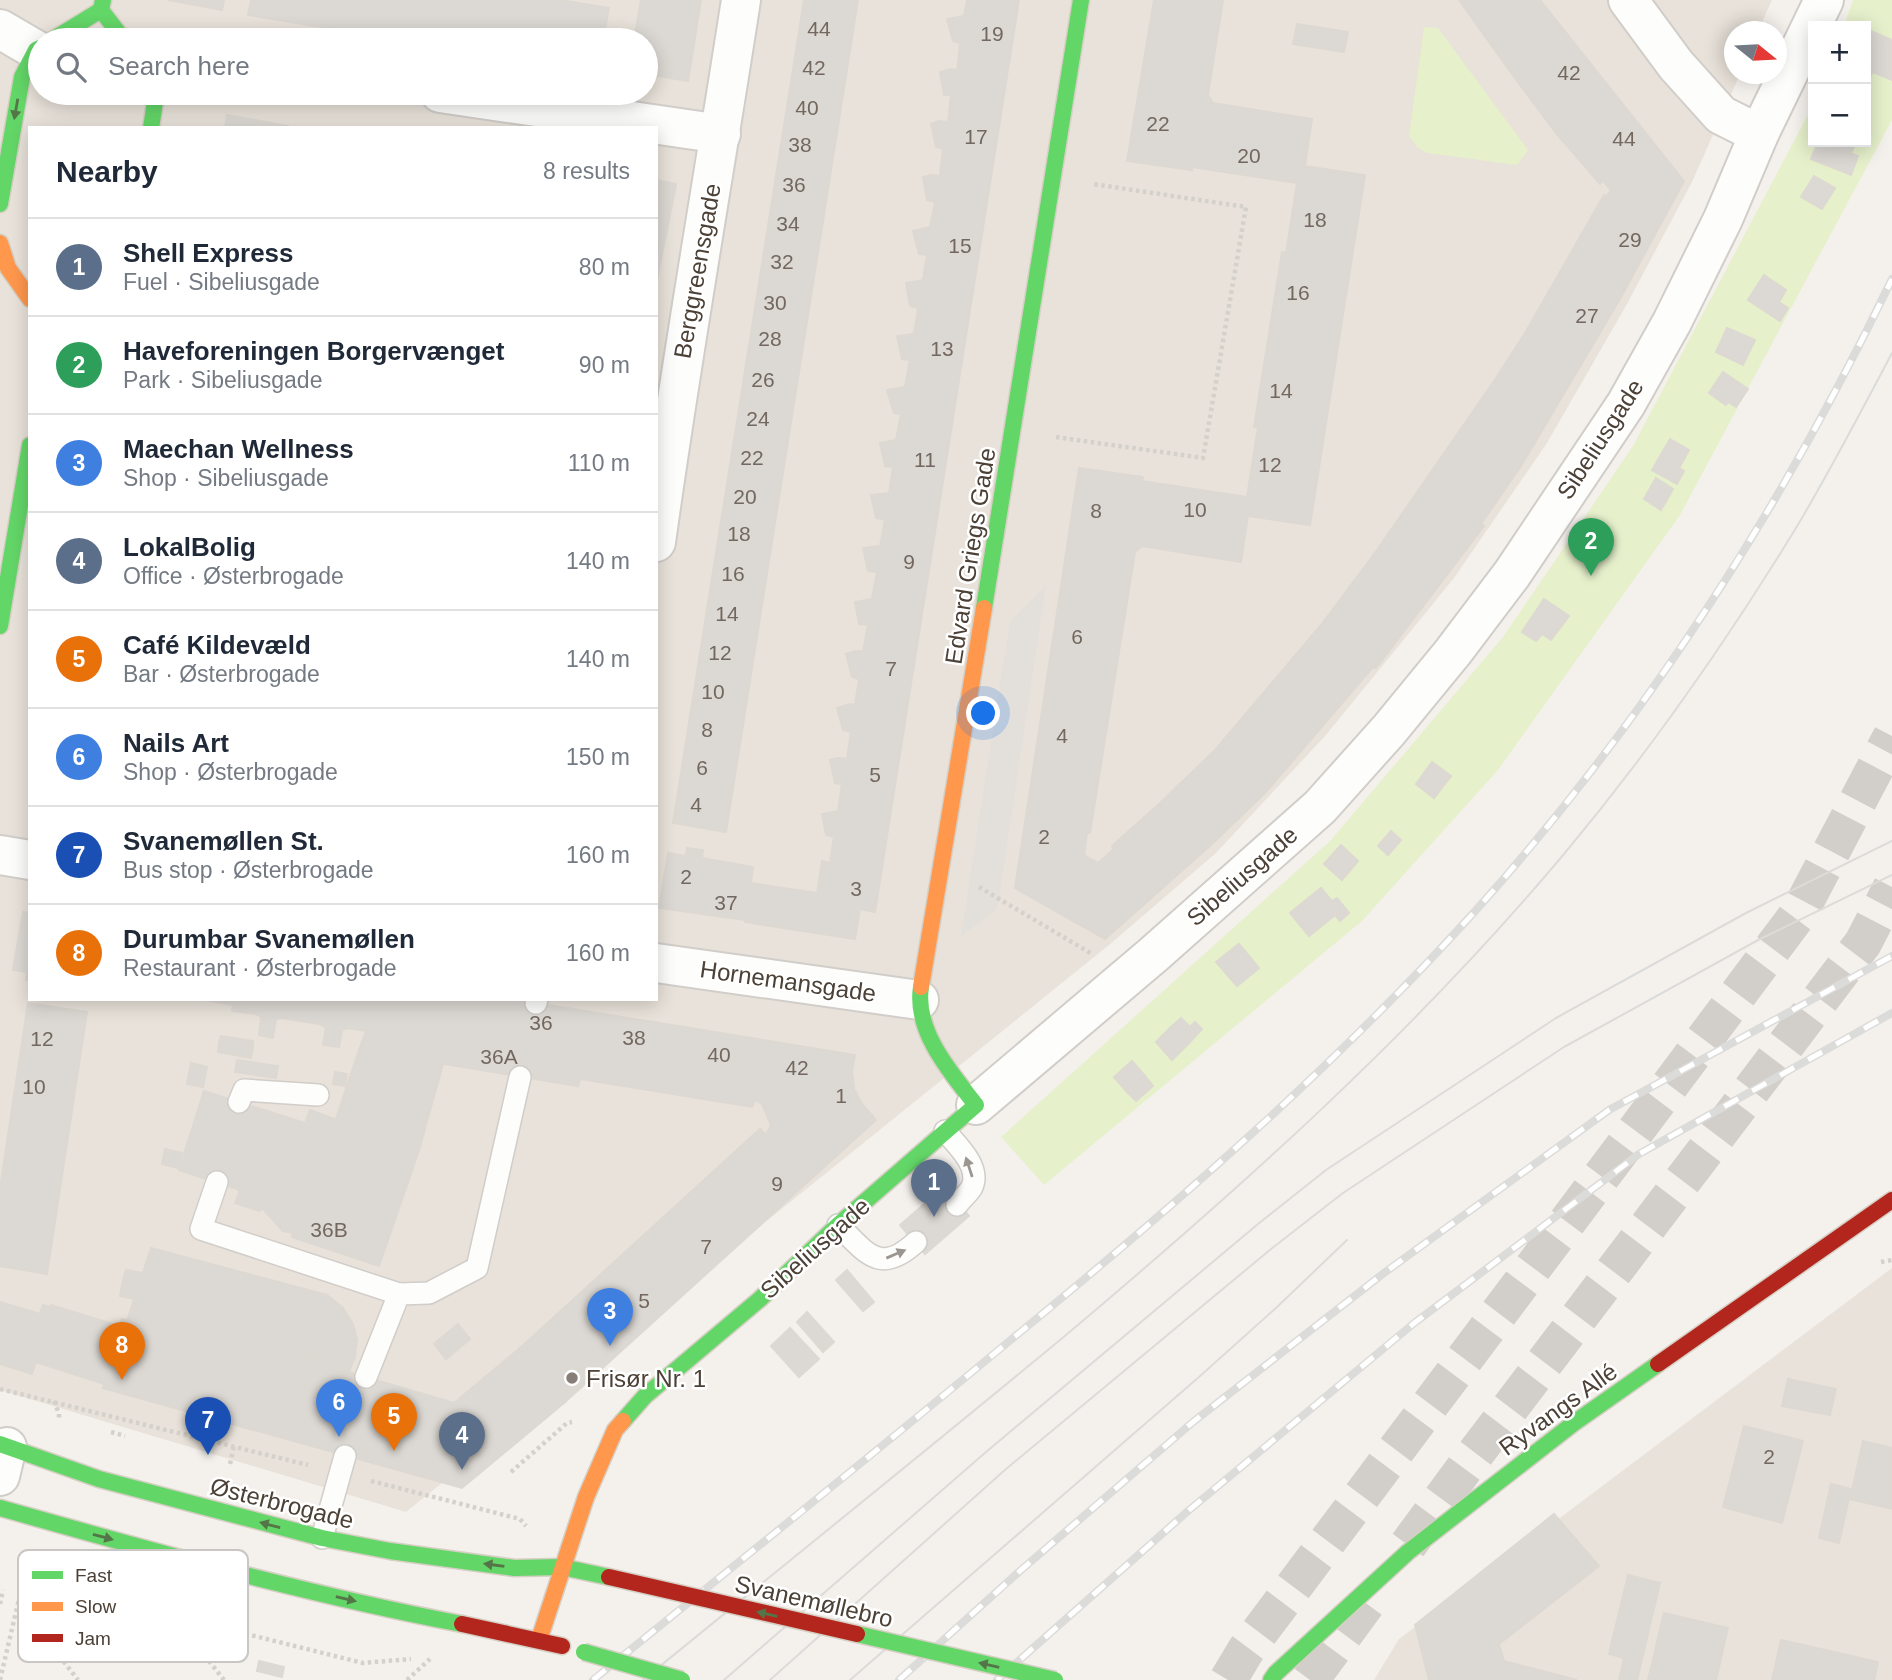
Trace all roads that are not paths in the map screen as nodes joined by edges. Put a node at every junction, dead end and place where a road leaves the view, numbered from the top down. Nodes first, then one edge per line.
1 (741, 0) edge
2 (1081, 0) edge
3 (1628, 0) edge
4 (1824, 0) edge
5 (102, 5) edge
6 (69, 28) edge
7 (116, 28) edge
8 (0, 29) edge
9 (28, 40) edge
10 (28, 67) edge
11 (155, 105) edge
12 (522, 105) edge
13 (151, 126) edge
14 (721, 134) junction
15 (1759, 134) junction
16 (0, 204) edge
17 (3, 261) edge
18 (28, 296) edge
19 (665, 406) edge
20 (28, 460) edge
21 (658, 512) edge
22 (12, 582) edge
23 (0, 626) edge
24 (0, 855) edge
25 (28, 860) edge
26 (658, 963) edge
27 (919, 1000) junction
28 (520, 1077) dead end
29 (318, 1095) dead end
30 (239, 1102) dead end
31 (976, 1105) junction
32 (945, 1131) junction
33 (216, 1182) dead end
34 (1892, 1200) edge
35 (957, 1205) dead end
36 (838, 1225) junction
37 (916, 1242) dead end
38 (399, 1294) junction
39 (366, 1377) dead end
40 (2, 1456) edge
41 (345, 1456) dead end
42 (0, 1508) edge
43 (322, 1538) junction
44 (151, 1550) edge
45 (562, 1567) junction
46 (248, 1575) edge
47 (539, 1640) junction
48 (682, 1680) edge
49 (1055, 1680) edge
50 (1271, 1680) edge

1 - 14 street, Berggreensgade
2 - 27 street, Edvard Griegs Gade
3 - 15 street
4 - 15 street, Sibeliusgade
5 - 6 street
5 - 7 street
8 - 9 street
10 -> 16 street
11 - 13 street
12 - 14 street
14 - 19 street, Berggreensgade
15 - 31 street, Sibeliusgade
17 - 18 street
19 - 21 street, Berggreensgade
20 - 22 street
22 - 23 street
24 - 25 street
26 - 27 street, Hornemansgade
27 - 31 street, Edvard Griegs Gade
28 - 38 lane
29 - 30 lane
31 - 32 street, Sibeliusgade
35 -> 32 lane
32 - 36 street, Sibeliusgade
33 - 38 lane
34 - 50 street, Ryvangs Allé
36 -> 37 lane
36 - 45 street, Sibeliusgade
38 - 39 lane
43 -> 40 street, Østerbrogade
41 - 43 lane
42 -> 44 street
45 -> 43 street, Østerbrogade
45 - 47 street, Sibeliusgade
49 -> 45 street, Svanemøllebro, bridge
46 -> 47 street
47 - 48 street, bridge

